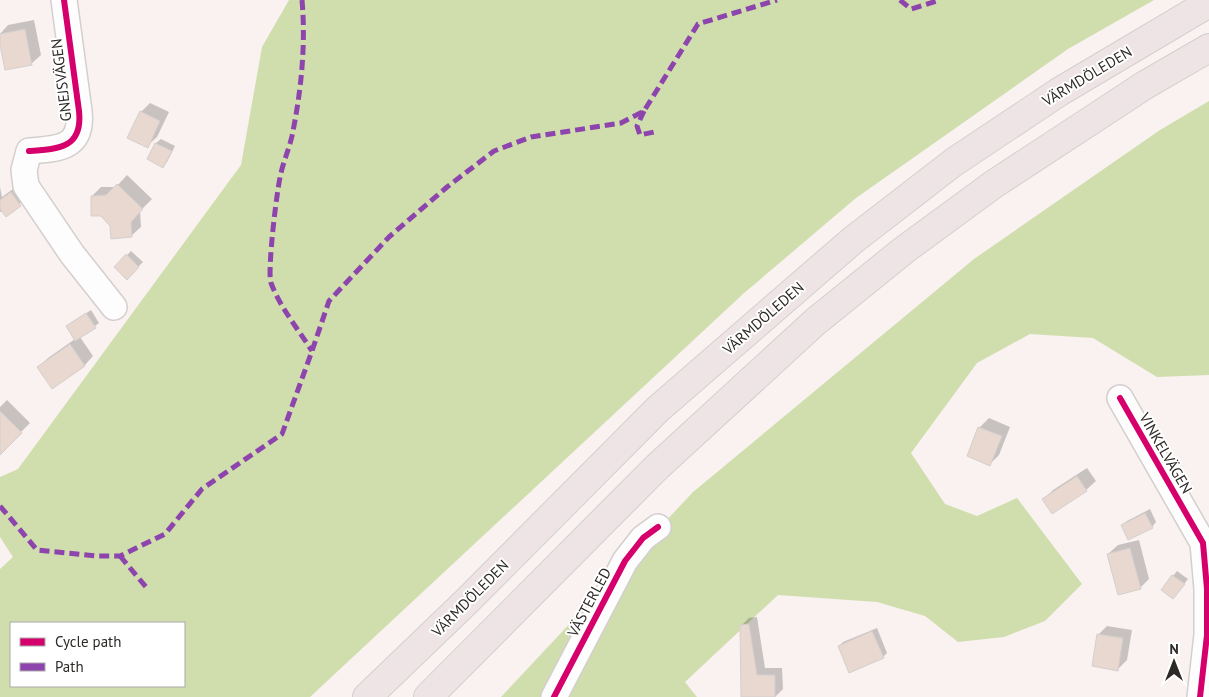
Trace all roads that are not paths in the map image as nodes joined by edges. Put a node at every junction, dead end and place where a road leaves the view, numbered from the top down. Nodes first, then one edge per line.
1 (64, 0) edge
2 (1209, 3) edge
3 (1209, 48) edge
4 (114, 307) dead end
5 (1120, 398) dead end
6 (658, 527) dead end
7 (367, 697) edge
8 (428, 697) edge
9 (554, 697) edge
10 (1200, 697) edge

1 - 4 street, GNEJSVÄGEN
2 - 7 highway, VÄRMDÖLEDEN
3 - 8 highway
5 - 10 street, VINKELVÄGEN
6 - 9 street, VÄSTERLED

